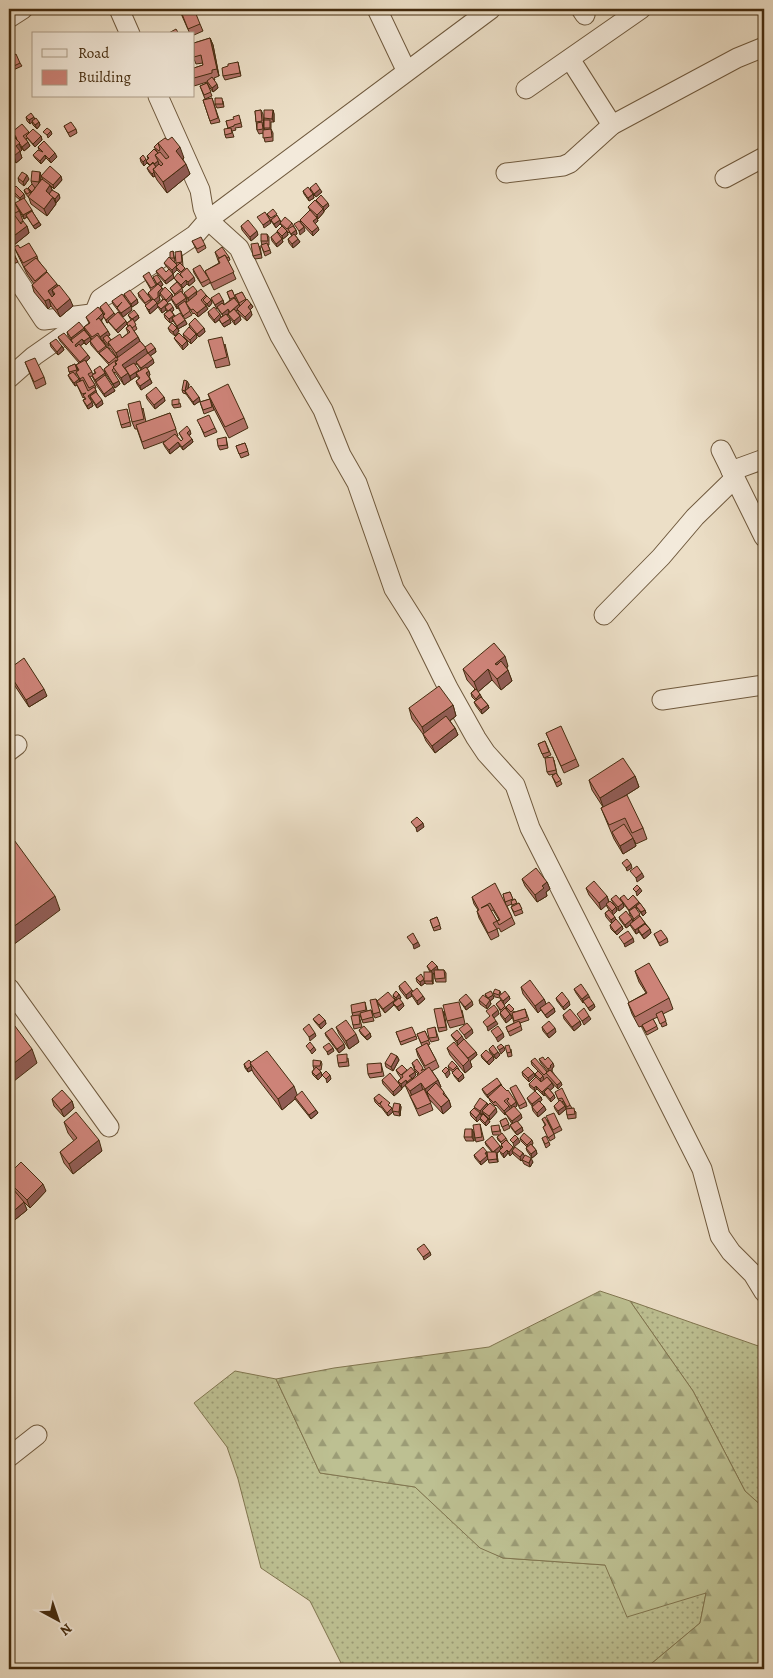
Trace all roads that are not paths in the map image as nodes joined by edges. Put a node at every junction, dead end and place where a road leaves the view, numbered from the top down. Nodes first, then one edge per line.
1 (23, 9) edge
2 (119, 9) edge
3 (377, 9) edge
4 (490, 9) edge
5 (641, 9) edge
6 (9, 18) edge
7 (129, 32) edge
8 (764, 47) edge
9 (570, 59) junction
10 (406, 70) junction
11 (526, 89) dead end
12 (159, 98) edge
13 (612, 126) junction
14 (764, 158) edge
15 (506, 173) dead end
16 (725, 178) dead end
17 (208, 220) junction
18 (9, 267) edge
19 (94, 314) junction
20 (9, 378) edge
21 (721, 450) dead end
22 (764, 459) edge
23 (733, 474) junction
24 (764, 537) edge
25 (604, 615) dead end
26 (764, 685) edge
27 (662, 700) dead end
28 (9, 988) edge
29 (110, 1127) dead end
30 (764, 1292) edge
31 (37, 1435) dead end
32 (9, 1457) edge

1 - 6 street
2 - 7 street
3 - 10 street
4 - 10 street
5 - 9 street
8 - 13 street
9 - 11 street
9 - 13 street
10 - 17 street
12 - 17 street
13 - 15 street
14 - 16 street
17 - 19 street
17 - 30 street
18 - 19 street
19 - 20 street
21 - 23 street
22 - 23 street
23 - 24 street
23 - 25 street
26 - 27 street
28 - 29 street
31 - 32 street

